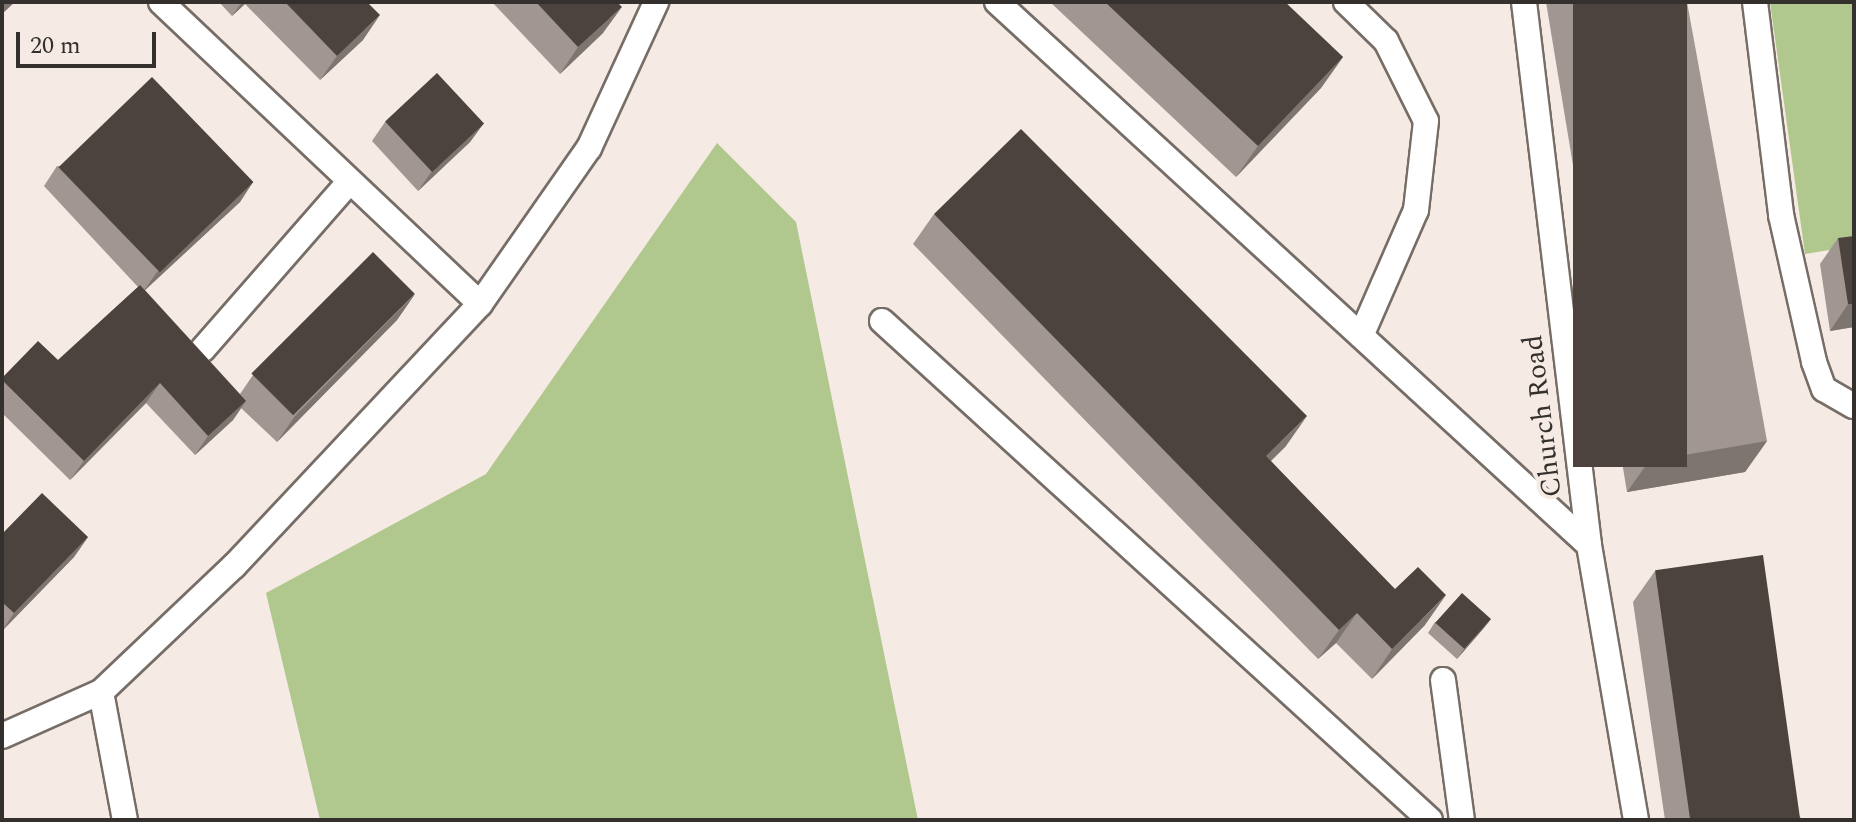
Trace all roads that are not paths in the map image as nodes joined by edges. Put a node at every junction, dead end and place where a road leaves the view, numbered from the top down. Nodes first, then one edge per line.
1 (161, 2) edge
2 (656, 2) edge
3 (997, 2) edge
4 (1346, 2) edge
5 (1524, 2) edge
6 (1755, 2) edge
7 (350, 181) junction
8 (480, 304) junction
9 (882, 321) dead end
10 (1361, 336) junction
11 (203, 349) edge
12 (1854, 406) edge
13 (1589, 545) junction
14 (1443, 680) dead end
15 (101, 692) junction
16 (2, 736) edge
17 (125, 820) edge
18 (1430, 820) edge
19 (1462, 820) edge
20 (1636, 820) edge

1 - 7 lane
2 - 8 lane
3 - 10 lane
4 - 10 lane
5 - 13 lane, Church Road
6 - 12 lane
7 - 8 lane
7 - 11 lane
8 - 15 lane
9 - 18 lane
10 - 13 lane
13 - 20 lane, Church Road
14 - 19 lane
15 - 16 lane
15 - 17 lane

